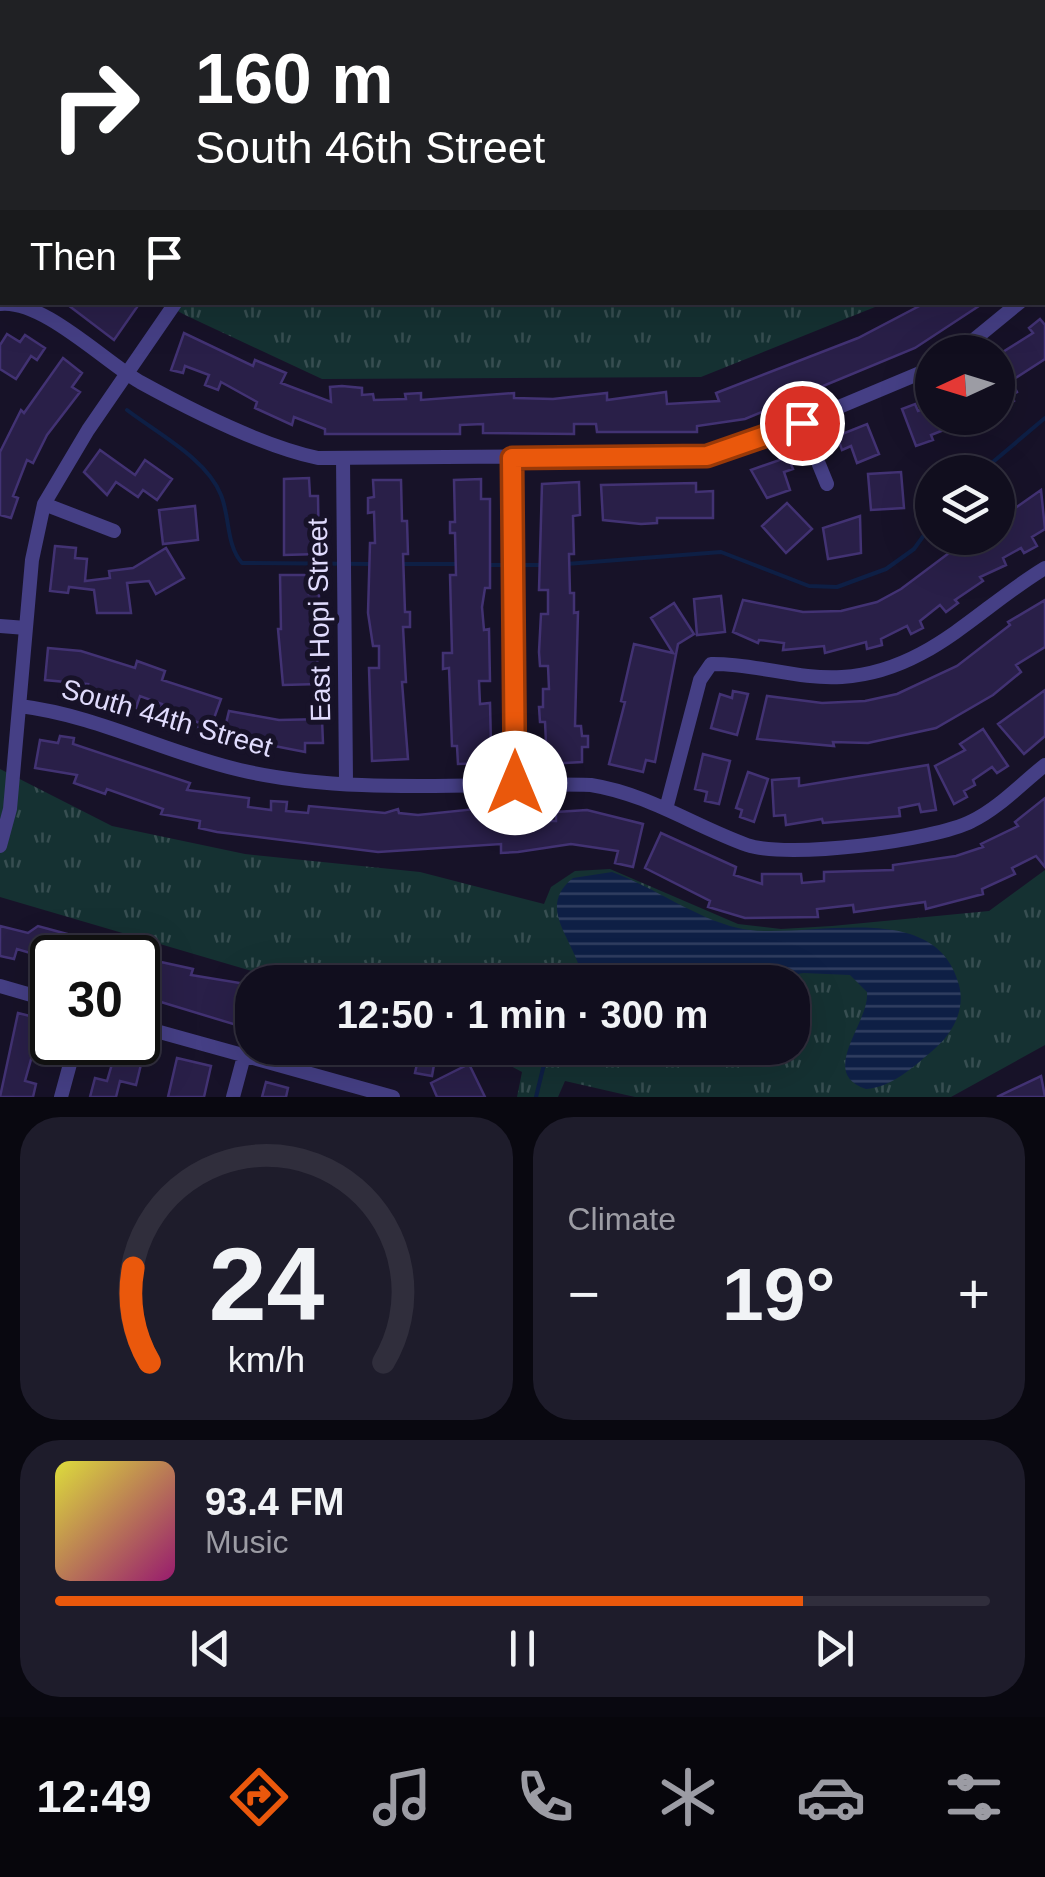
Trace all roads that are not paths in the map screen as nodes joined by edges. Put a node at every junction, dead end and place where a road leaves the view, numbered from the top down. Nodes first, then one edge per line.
1 (4, 305) edge
2 (174, 305) edge
3 (1016, 305) edge
4 (980, 335) edge
5 (127, 373) junction
6 (915, 375) edge
7 (802, 423) junction
8 (342, 458) junction
9 (512, 458) junction
10 (827, 484) dead end
11 (44, 504) junction
12 (114, 530) dead end
13 (1045, 568) edge
14 (0, 626) edge
15 (26, 628) junction
16 (20, 706) junction
17 (1045, 765) edge
18 (346, 782) junction
19 (515, 783) junction
20 (666, 808) junction
21 (0, 846) edge
22 (0, 986) edge
23 (30, 995) edge
24 (160, 1032) edge
25 (235, 1053) edge
26 (69, 1065) edge
27 (241, 1065) edge
28 (277, 1065) edge
29 (60, 1097) edge
30 (232, 1097) edge
31 (393, 1097) edge

1 - 5 street
2 - 5 street
3 - 4 street
5 - 8 street
5 - 11 street
6 - 7 street
7 - 9 street
7 - 10 street
8 - 9 street
8 - 18 street, East Hopi Street
9 - 19 street
11 - 12 street
11 - 15 street
13 - 20 street
14 - 15 street
15 - 16 street
16 - 18 street, South 44th Street
16 - 21 street
17 - 20 street, South 44th Street
18 - 19 street, South 44th Street
19 - 20 street, South 44th Street
22 - 23 street
24 - 25 street
26 - 29 street
27 - 30 street
28 - 31 street

